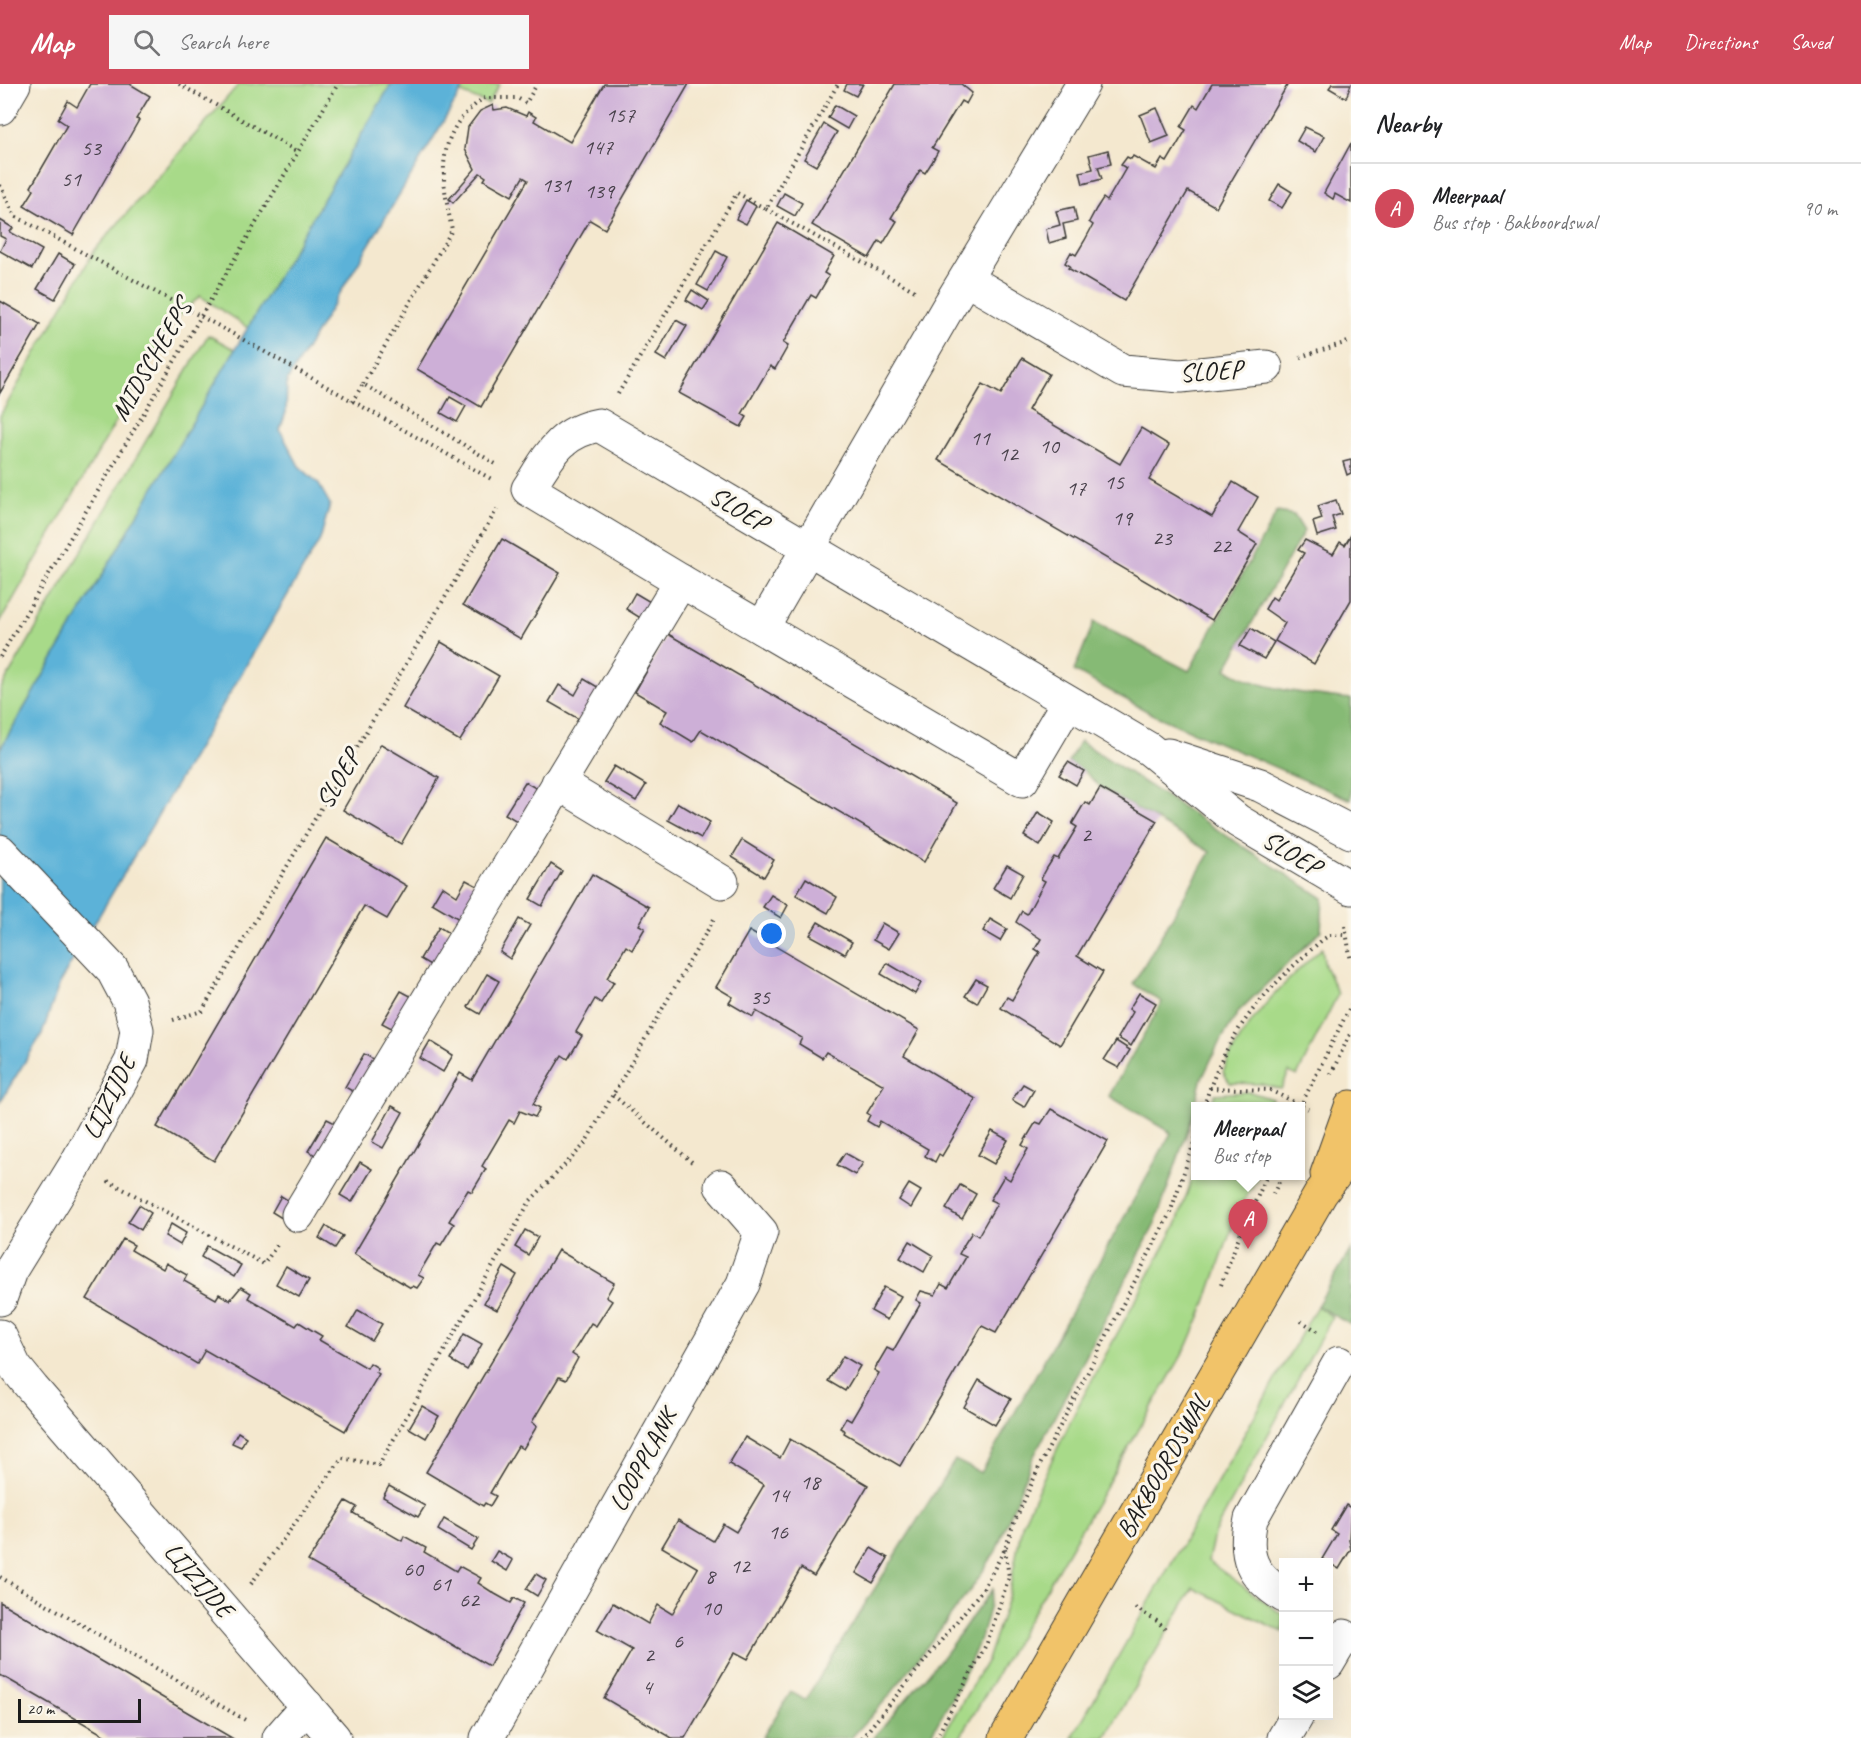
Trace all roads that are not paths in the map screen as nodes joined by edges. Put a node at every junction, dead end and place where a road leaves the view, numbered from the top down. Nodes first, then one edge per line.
1 (14, 84) edge
2 (1083, 84) edge
3 (0, 108) edge
4 (966, 279) junction
5 (1266, 367) road end
6 (808, 550) junction
7 (681, 581) junction
8 (762, 628) junction
9 (1068, 702) junction
10 (1149, 749) junction
11 (558, 783) junction
12 (1351, 832) edge
13 (0, 851) edge
14 (722, 882) road end
15 (1351, 888) edge
16 (1351, 1107) edge
17 (1351, 1153) edge
18 (721, 1186) road end
19 (1321, 1193) junction
20 (298, 1215) road end
21 (0, 1299) edge
22 (0, 1338) edge
23 (1340, 1363) dead end
24 (1279, 1592) edge
25 (307, 1707) junction
26 (1295, 1720) edge
27 (267, 1732) edge
28 (334, 1738) edge
29 (487, 1738) edge
30 (1006, 1738) edge
31 (1284, 1738) edge

1 - 3 street
2 - 4 street
4 - 5 street, SLOEP
4 - 6 street
6 - 7 street, SLOEP
6 - 8 street
6 - 9 street, SLOEP
7 - 8 street
7 - 11 street
8 - 9 street
9 - 10 street, SLOEP
10 - 12 street, SLOEP
10 - 15 street, SLOEP
11 - 14 street
11 - 20 street
13 - 21 street, LIJZIJDE
16 - 19 main road, BAKBOORDSWAL
17 - 19 main road, BAKBOORDSWAL
18 - 29 street, LOOPPLANK
19 - 30 main road, BAKBOORDSWAL
22 - 25 street, LIJZIJDE
23 - 24 street
25 - 27 street
25 - 28 street, LIJZIJDE
26 - 31 street

